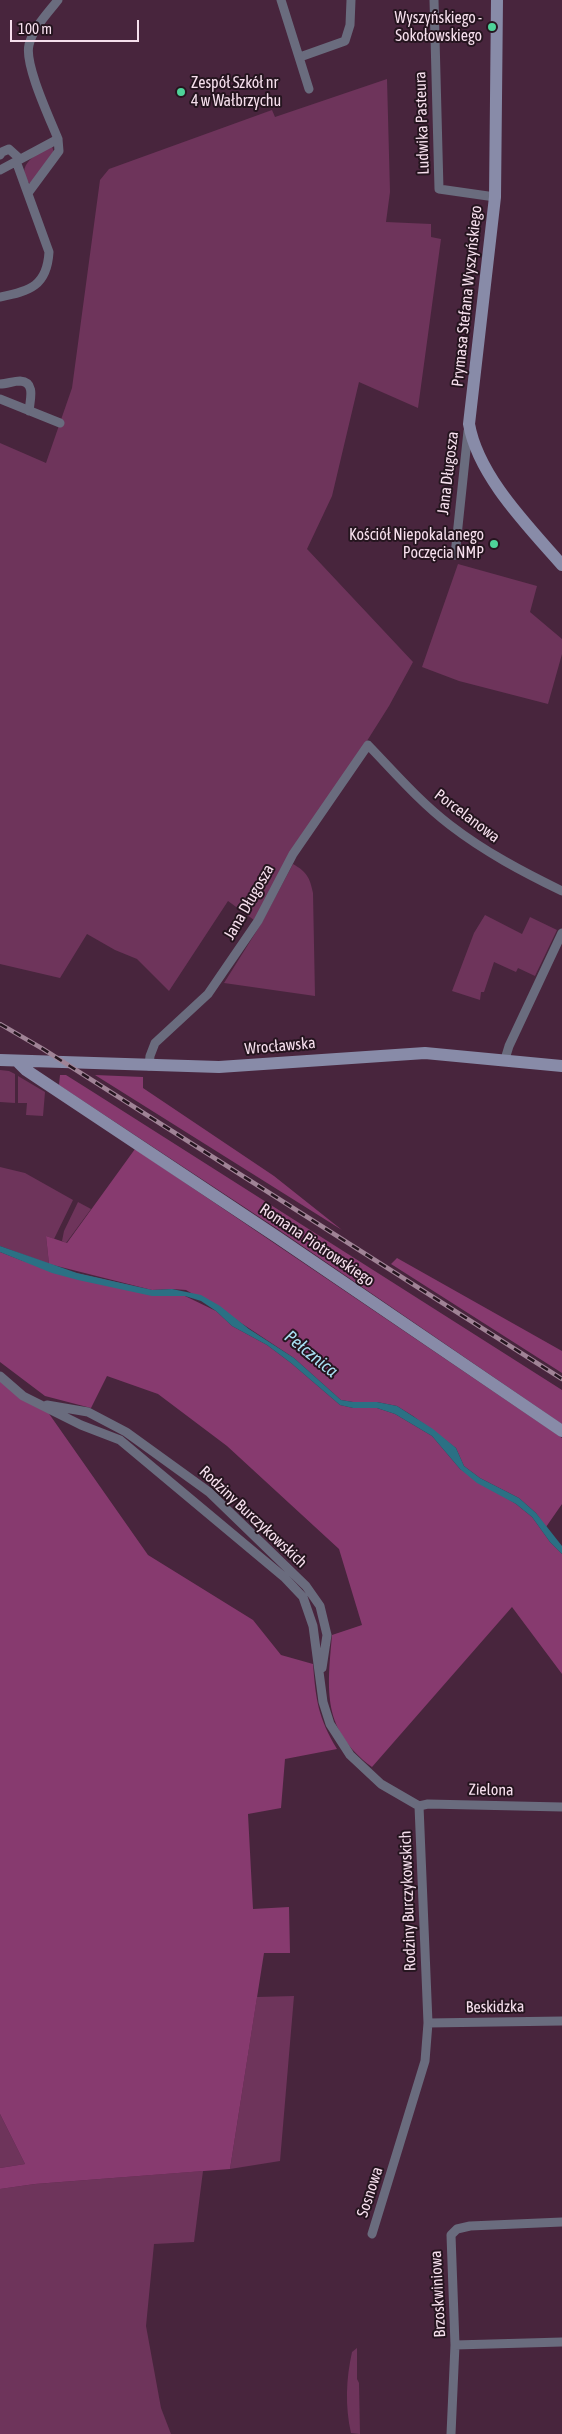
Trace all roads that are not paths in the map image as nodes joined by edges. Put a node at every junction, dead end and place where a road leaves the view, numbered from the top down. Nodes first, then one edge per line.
1 (58, 0) edge
2 (281, 0) edge
3 (351, 0) edge
4 (434, 0) edge
5 (497, 0) edge
6 (300, 57) junction
7 (309, 89) dead end
8 (58, 140) junction
9 (0, 157) edge
10 (18, 160) junction
11 (2, 169) edge
12 (28, 193) junction
13 (495, 197) junction
14 (0, 297) edge
15 (0, 384) edge
16 (0, 399) edge
17 (29, 411) junction
18 (60, 423) dead end
19 (469, 424) junction
20 (455, 555) dead end
21 (562, 565) edge
22 (368, 745) joint
23 (562, 891) edge
24 (562, 933) edge
25 (0, 1060) edge
26 (505, 1060) junction
27 (17, 1061) junction
28 (42, 1062) junction
29 (149, 1066) junction
30 (562, 1066) edge
31 (52, 1088) junction
32 (0, 1376) edge
33 (37, 1403) junction
34 (562, 1431) edge
35 (321, 1680) junction
36 (419, 1806) junction
37 (562, 1807) edge
38 (562, 2021) edge
39 (428, 2023) junction
40 (396, 2159) joint
41 (562, 2222) edge
42 (372, 2234) dead end
43 (562, 2342) edge
44 (455, 2345) junction
45 (451, 2434) edge

1 - 8 street
2 - 6 street
3 - 6 street
4 - 13 street, Ludwika Pasteura
5 - 13 street, Prymasa Stefana Wyszyńskiego
6 - 7 street
8 - 10 street
8 - 12 street
9 - 10 street
9 - 11 street
10 - 11 street
10 - 12 street
12 - 14 street
13 - 19 street, Prymasa Stefana Wyszyńskiego
15 - 17 street
16 - 17 street
17 - 18 street
19 - 20 street, Jana Długosza
19 - 21 street, Prymasa Stefana Wyszyńskiego
22 - 23 street, Porcelanowa
22 - 29 street, Jana Długosza
24 - 26 street
25 - 27 street, Wrocławska
26 - 29 street, Wrocławska
26 - 30 street, Wrocławska
27 - 28 street, Wrocławska
27 - 31 street, Romana Piotrowskiego
28 - 29 street, Wrocławska
28 - 31 street
31 - 34 street, Romana Piotrowskiego
32 - 33 street, Rodziny Burczykowskich
33 - 35 street, Rodziny Burczykowskich
33 - 35 street, Rodziny Burczykowskich
35 - 36 street, Rodziny Burczykowskich
36 - 37 street, Zielona
36 - 39 street, Rodziny Burczykowskich
38 - 39 street, Beskidzka
39 - 40 street, Rodziny Burczykowskich
40 - 42 street, Sosnowa
41 - 44 street, Brzoskwiniowa
43 - 44 street, Brzoskwiniowa
44 - 45 street, Brzoskwiniowa

